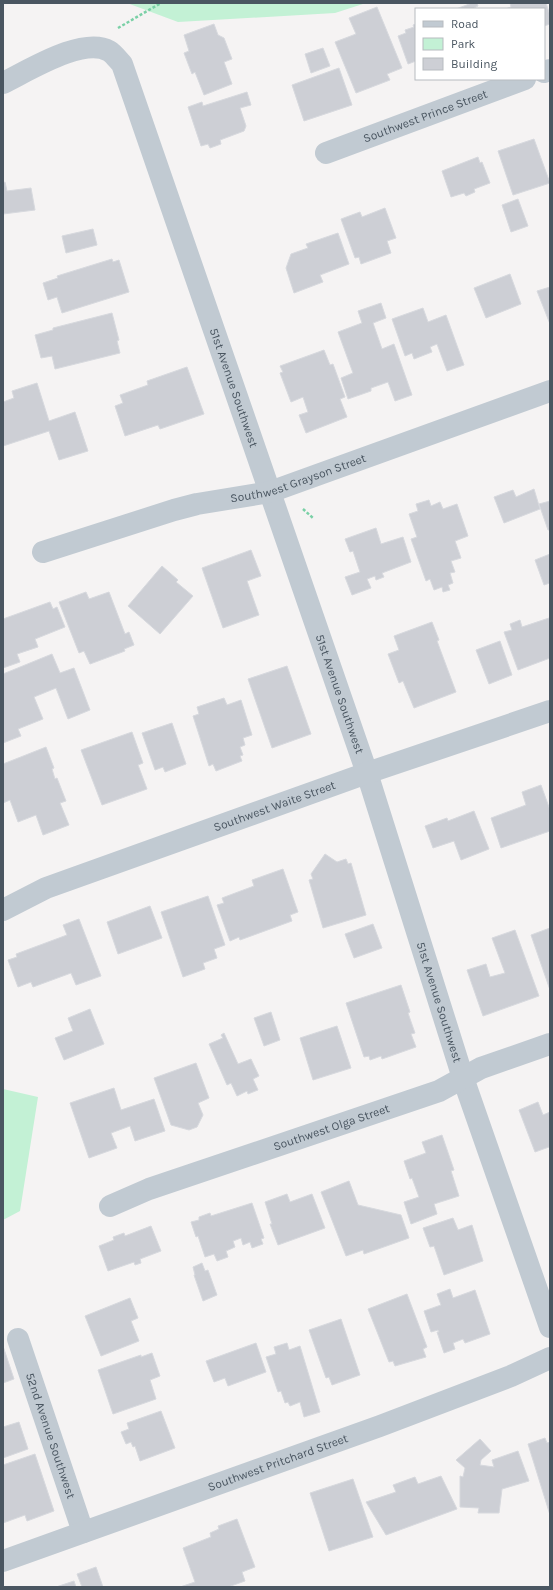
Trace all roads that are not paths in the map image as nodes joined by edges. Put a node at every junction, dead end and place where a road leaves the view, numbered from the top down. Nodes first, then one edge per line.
1 (522, 80) edge
2 (3, 83) edge
3 (326, 153) dead end
4 (550, 391) edge
5 (270, 492) junction
6 (43, 552) dead end
7 (550, 711) edge
8 (367, 773) junction
9 (3, 910) edge
10 (550, 1044) edge
11 (463, 1078) junction
12 (110, 1206) dead end
13 (550, 1327) edge
14 (18, 1340) dead end
15 (550, 1358) edge
16 (83, 1532) junction
17 (3, 1561) edge

1 - 3 street, Southwest Prince Street
2 - 5 street, 51st Avenue Southwest
4 - 5 street, Southwest Grayson Street
5 - 6 street, Southwest Grayson Street
5 - 8 street, 51st Avenue Southwest
7 - 8 street, Southwest Waite Street
8 - 9 street, Southwest Waite Street
8 - 11 street, 51st Avenue Southwest
10 - 11 street, Southwest Olga Street
11 - 12 street, Southwest Olga Street
11 - 13 street, 51st Avenue Southwest
14 - 16 street, 52nd Avenue Southwest
15 - 16 street, Southwest Pritchard Street
16 - 17 street, Southwest Pritchard Street

